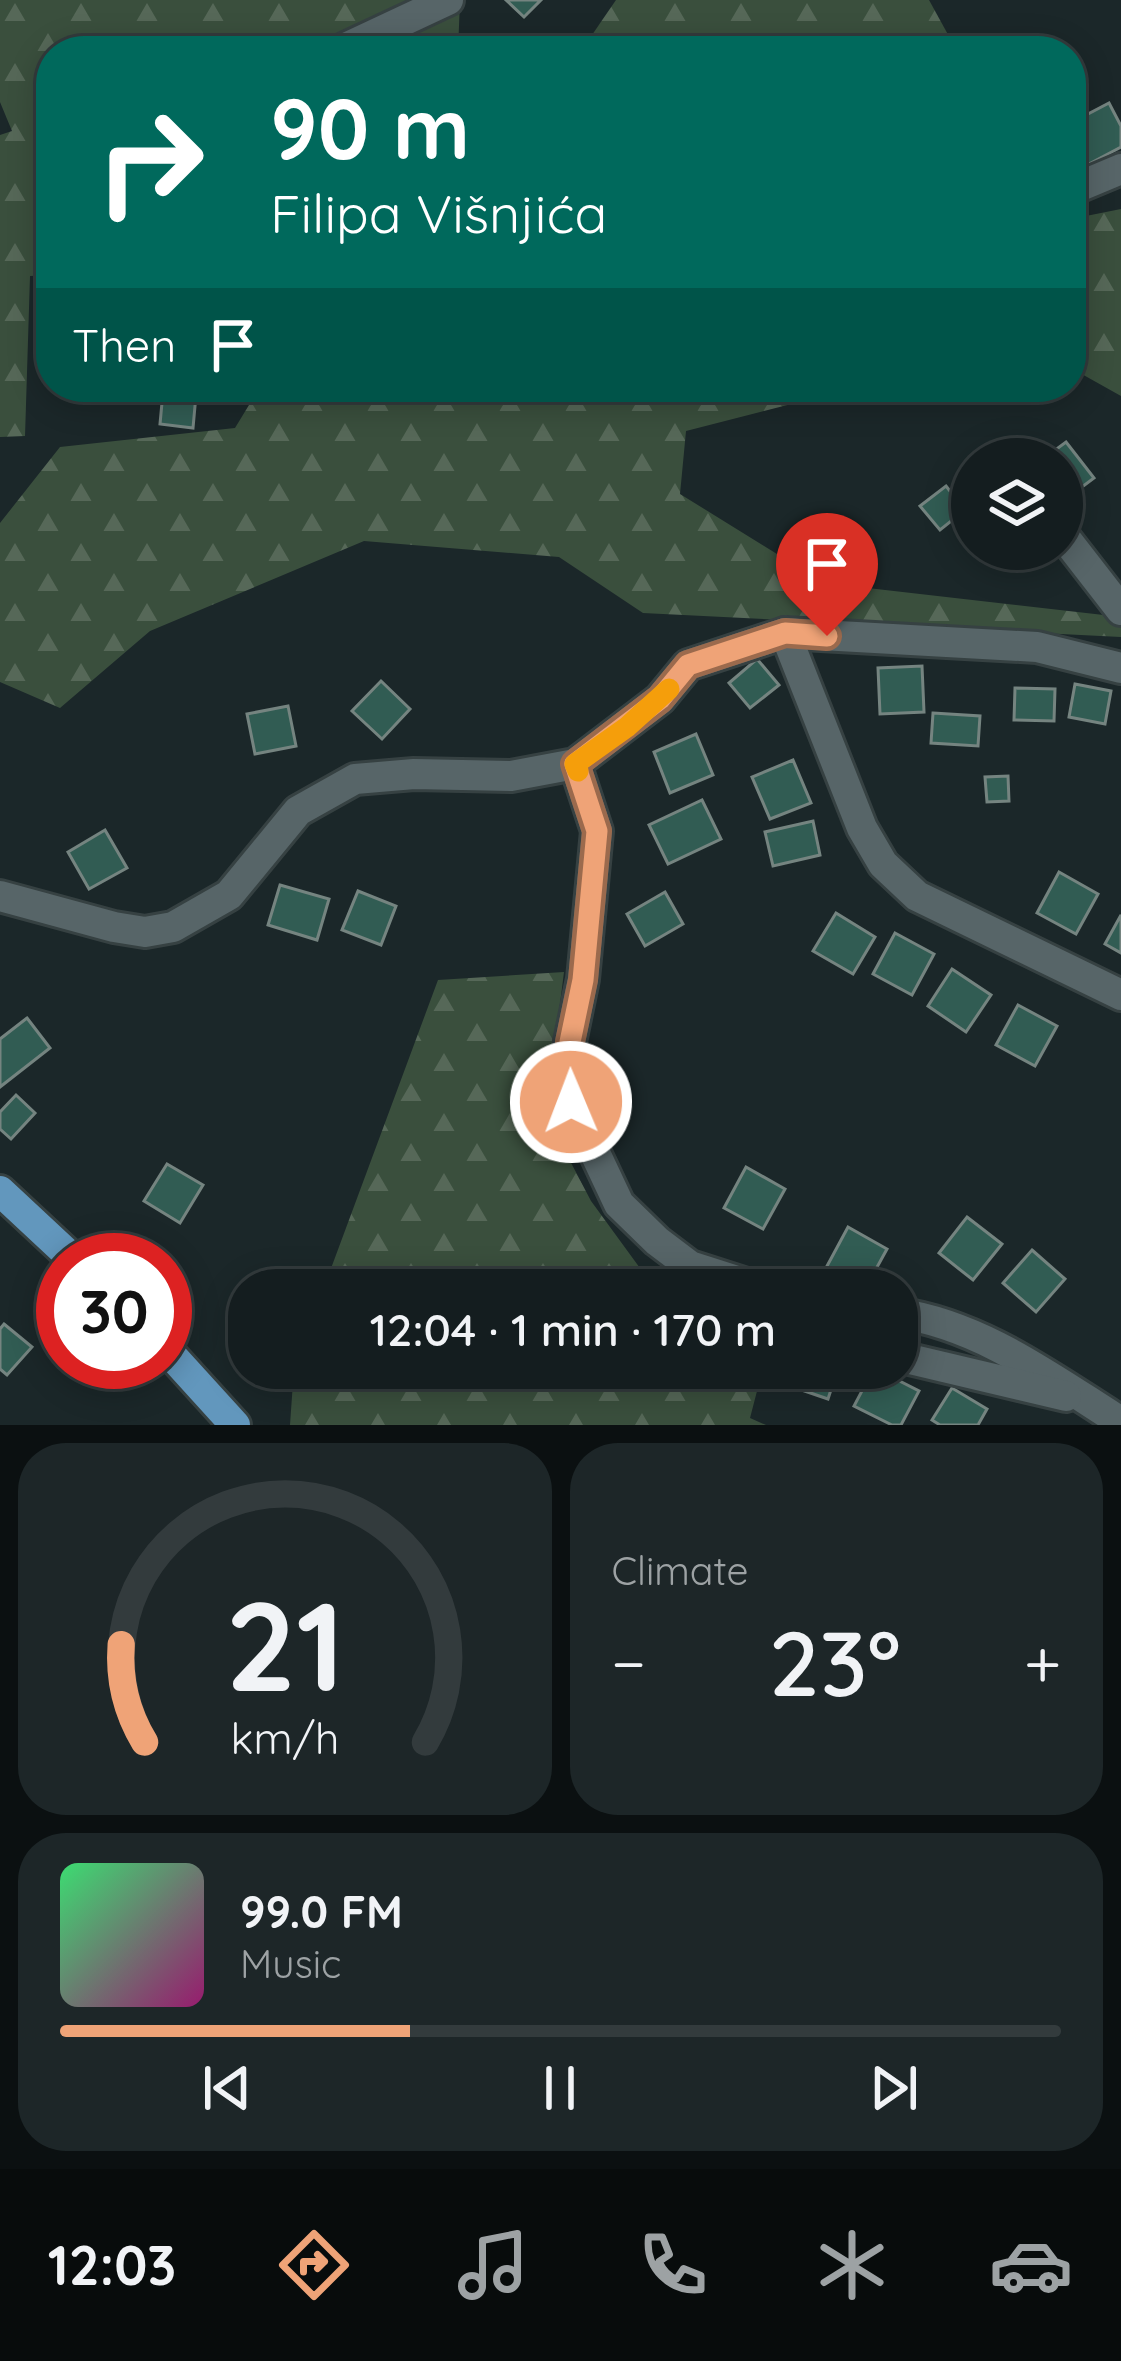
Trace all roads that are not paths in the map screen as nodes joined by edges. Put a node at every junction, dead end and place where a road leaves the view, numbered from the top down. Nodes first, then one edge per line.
1 (448, 0) edge
2 (371, 36) edge
3 (1121, 169) edge
4 (1086, 184) edge
5 (1083, 561) edge
6 (1121, 610) edge
7 (785, 633) junction
8 (1121, 668) edge
9 (575, 764) junction
10 (0, 896) edge
11 (1121, 995) edge
12 (0, 1191) edge
13 (45, 1233) edge
14 (700, 1269) edge
15 (918, 1316) edge
16 (918, 1360) edge
17 (192, 1377) edge
18 (1088, 1401) junction
19 (1121, 1422) edge
20 (236, 1425) edge

1 - 2 street
3 - 4 street
5 - 6 street
7 - 8 street
7 - 9 street
7 - 11 street
9 - 10 street
9 - 14 street
12 - 13 main road
15 - 18 street
16 - 18 street
17 - 20 main road
18 - 19 street

